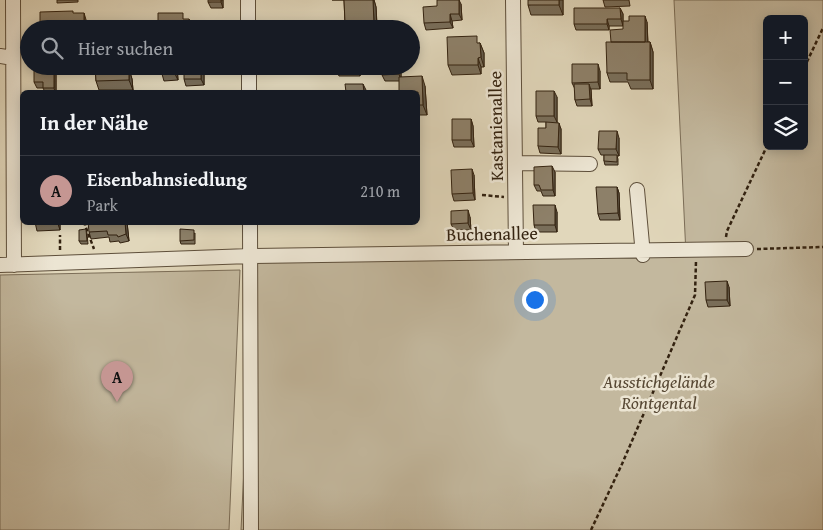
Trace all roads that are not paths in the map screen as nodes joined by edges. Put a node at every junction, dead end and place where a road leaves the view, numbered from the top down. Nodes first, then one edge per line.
1 (13, 0) edge
2 (248, 0) edge
3 (513, 0) edge
4 (248, 20) edge
5 (6, 57) edge
6 (249, 75) edge
7 (249, 90) edge
8 (515, 163) junction
9 (590, 164) dead end
10 (637, 190) dead end
11 (250, 225) edge
12 (746, 249) road end
13 (516, 252) junction
14 (643, 253) junction
15 (250, 256) junction
16 (0, 265) edge
17 (14, 265) junction
18 (250, 530) edge

1 - 5 street
2 - 4 street
3 - 8 street, Kastanienallee
5 - 17 street
6 - 7 street
8 - 9 street
8 - 13 street, Kastanienallee
10 - 14 street
11 - 15 street
12 - 14 street, Buchenallee
13 - 14 street, Buchenallee
13 - 15 street, Buchenallee
15 - 17 street, Buchenallee
15 - 18 street
16 - 17 street, Buchenallee

